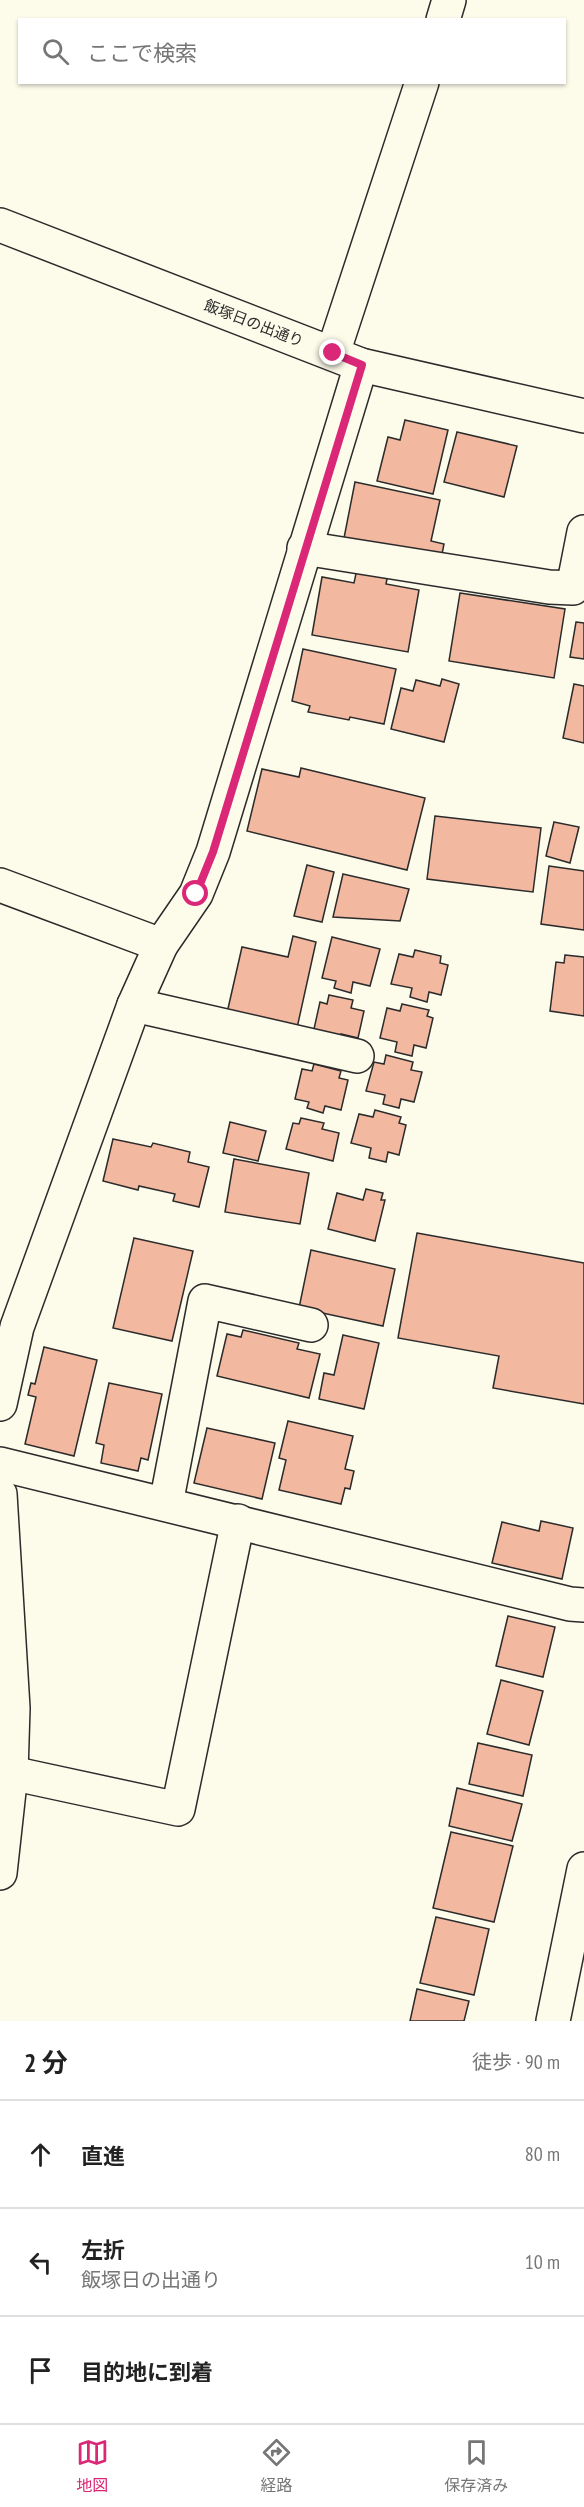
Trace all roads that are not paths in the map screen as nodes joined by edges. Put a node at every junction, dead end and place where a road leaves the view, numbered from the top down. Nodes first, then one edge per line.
1 (449, 0) edge
2 (443, 18) edge
3 (421, 84) edge
4 (0, 225) edge
5 (347, 359) junction
6 (584, 416) edge
7 (584, 532) edge
8 (304, 548) junction
9 (0, 885) edge
10 (161, 945) junction
11 (134, 1005) junction
12 (357, 1056) dead end
13 (310, 1325) dead end
14 (0, 1404) edge
15 (0, 1464) edge
16 (0, 1494) edge
17 (166, 1504) junction
18 (238, 1521) junction
19 (584, 1605) edge
20 (11, 1773) junction
21 (584, 1869) edge
22 (0, 1873) edge
23 (553, 2021) edge

1 - 2 street
3 - 5 street
4 - 5 street, 飯塚日の出通り
5 - 6 street, 飯塚日の出通り
5 - 8 street
7 - 8 street
8 - 10 street
9 - 10 street
10 - 11 street
11 - 12 street
11 - 14 street
13 - 17 street
15 - 17 street
16 - 20 street
17 - 18 street
18 - 19 street
18 - 20 street
20 - 22 street
21 - 23 street

